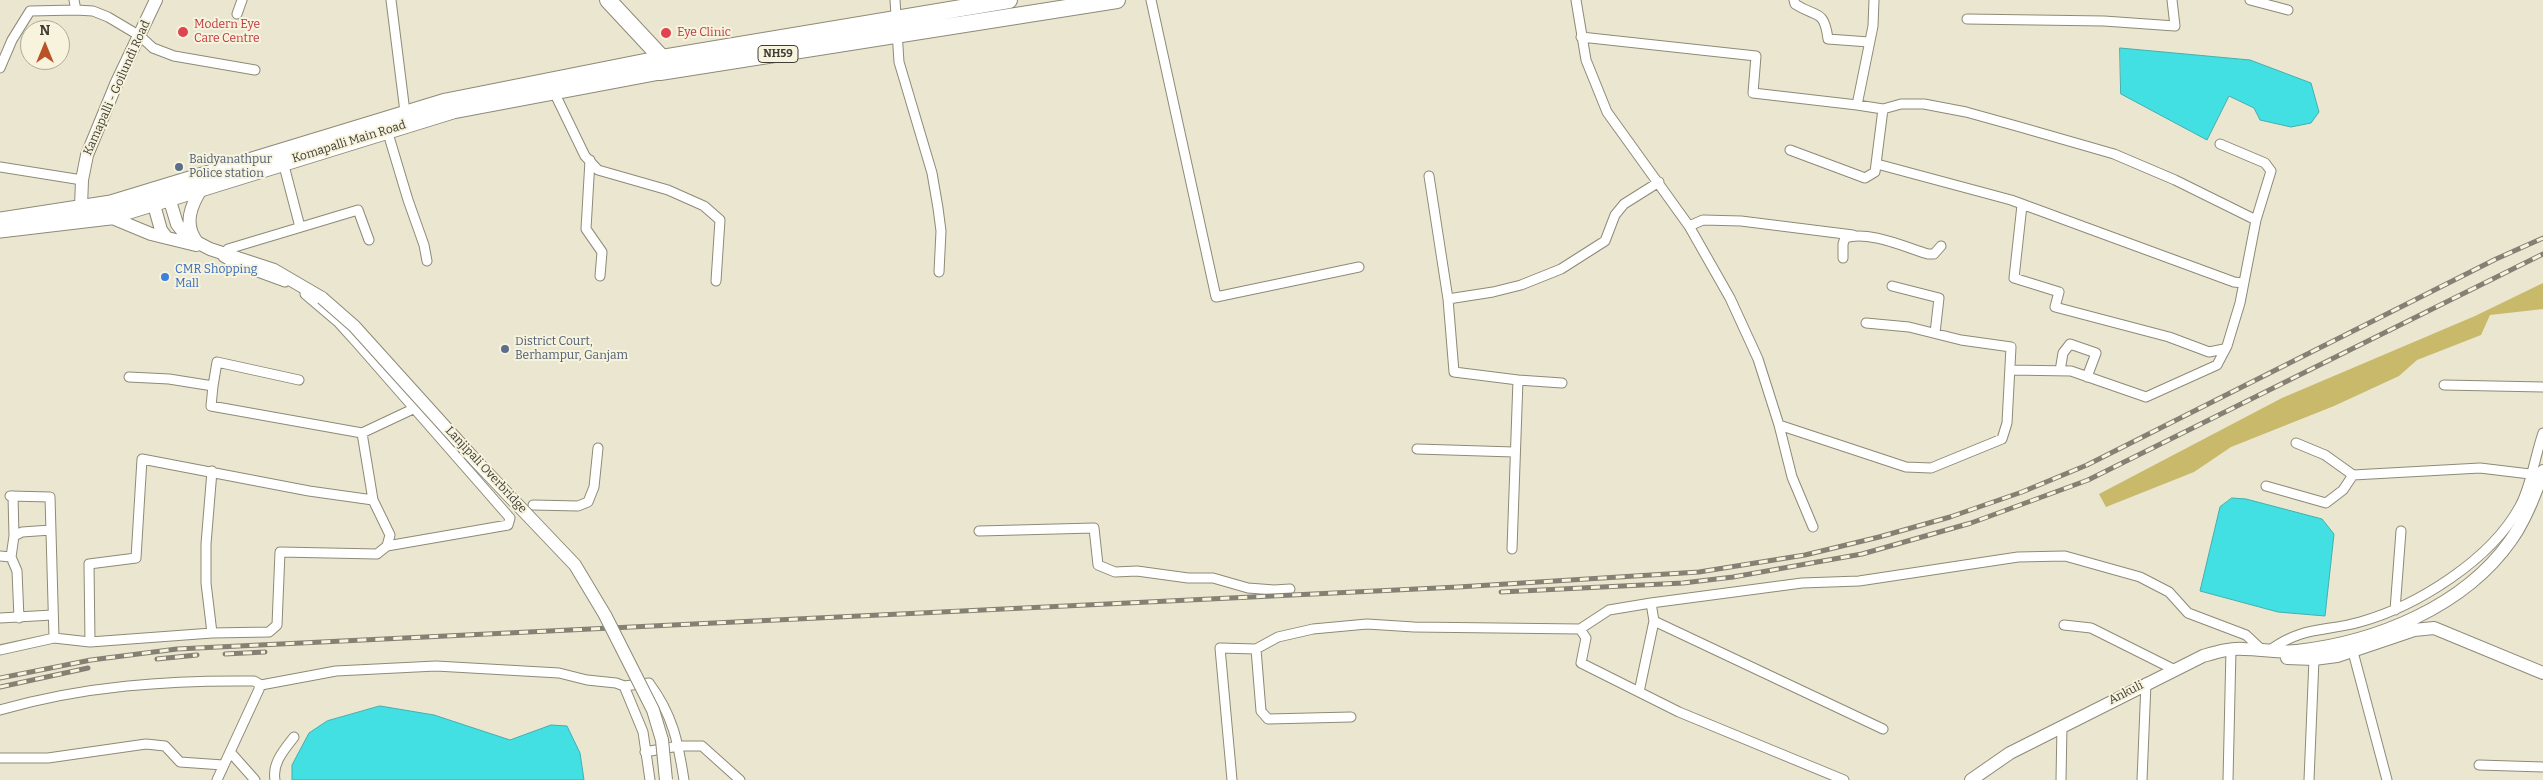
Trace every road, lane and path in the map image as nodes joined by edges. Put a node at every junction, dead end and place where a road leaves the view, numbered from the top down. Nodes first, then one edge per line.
1 (74, 0) edge
2 (156, 0) edge
3 (242, 0) edge
4 (391, 0) edge
5 (608, 0) edge
6 (895, 0) edge
7 (1010, 0) edge
8 (1117, 0) edge
9 (1151, 0) edge
10 (1576, 0) edge
11 (1794, 0) edge
12 (1874, 0) edge
13 (2172, 0) edge
14 (2250, 0) edge
15 (990, 3) junction
16 (76, 10) junction
17 (2288, 10) dead end
18 (237, 14) dead end
19 (896, 18) junction
20 (1967, 19) dead end
21 (1000, 20) junction
22 (140, 36) junction
23 (897, 36) junction
24 (1581, 37) junction
25 (1869, 42) junction
26 (661, 65) junction
27 (0, 68) edge
28 (255, 70) dead end
29 (551, 85) junction
30 (1857, 105) junction
31 (1883, 109) junction
32 (405, 112) junction
33 (387, 130) junction
34 (2220, 144) dead end
35 (1790, 150) dead end
36 (590, 160) junction
37 (283, 162) junction
38 (1877, 164) junction
39 (0, 167) edge
40 (1428, 176) dead end
41 (82, 180) junction
42 (1659, 182) junction
43 (202, 188) junction
44 (167, 193) junction
45 (154, 204) junction
46 (2022, 204) junction
47 (81, 207) junction
48 (110, 217) junction
49 (0, 220) edge
50 (2256, 220) junction
51 (1689, 226) junction
52 (300, 227) junction
53 (0, 230) edge
54 (1853, 235) junction
55 (167, 238) junction
56 (368, 240) dead end
57 (201, 245) junction
58 (1941, 246) dead end
59 (223, 250) junction
60 (1843, 258) dead end
61 (427, 261) dead end
62 (1359, 267) dead end
63 (939, 272) dead end
64 (600, 276) dead end
65 (716, 281) dead end
66 (2243, 282) junction
67 (1892, 286) dead end
68 (1448, 299) junction
69 (1866, 323) dead end
70 (1935, 333) junction
71 (2224, 349) junction
72 (2010, 370) junction
73 (2060, 371) junction
74 (129, 377) dead end
75 (2087, 377) junction
76 (299, 380) dead end
77 (1518, 380) junction
78 (1562, 383) dead end
79 (2444, 385) dead end
80 (213, 386) junction
81 (2543, 387) edge
82 (413, 409) junction
83 (1779, 425) junction
84 (362, 433) junction
85 (2543, 433) edge
86 (2296, 444) dead end
87 (2541, 445) edge
88 (598, 448) dead end
89 (1417, 449) dead end
90 (1514, 452) junction
91 (212, 471) junction
92 (2537, 473) edge
93 (2353, 475) junction
94 (2266, 486) dead end
95 (373, 500) junction
96 (533, 505) dead end
97 (1812, 527) dead end
98 (52, 530) junction
99 (979, 531) dead end
100 (2401, 531) dead end
101 (14, 536) junction
102 (387, 546) junction
103 (1512, 549) dead end
104 (0, 556) edge
105 (11, 557) junction
106 (1290, 589) dead end
107 (1651, 603) junction
108 (2396, 610) junction
109 (52, 615) junction
110 (0, 618) edge
111 (19, 618) junction
112 (1654, 621) junction
113 (2064, 625) dead end
114 (1580, 630) junction
115 (212, 632) junction
116 (54, 638) junction
117 (90, 642) junction
118 (1256, 649) junction
119 (2231, 649) junction
120 (0, 650) edge
121 (2266, 650) junction
122 (2353, 652) junction
123 (2314, 659) junction
124 (2173, 669) junction
125 (2543, 673) edge
126 (2146, 683) junction
127 (261, 686) junction
128 (624, 686) junction
129 (1639, 692) junction
130 (0, 710) edge
131 (1351, 717) dead end
132 (2062, 726) junction
133 (1883, 729) dead end
134 (294, 737) dead end
135 (678, 746) junction
136 (645, 752) junction
137 (231, 753) junction
138 (0, 758) edge
139 (223, 765) junction
140 (2478, 765) dead end
141 (2543, 767) edge
142 (217, 780) edge
143 (255, 780) edge
144 (274, 780) edge
145 (650, 780) edge
146 (666, 780) edge
147 (684, 780) edge
148 (740, 780) edge
149 (1232, 780) edge
150 (1844, 780) edge
151 (1971, 780) edge
152 (2061, 780) edge
153 (2142, 780) edge
154 (2228, 780) edge
155 (2309, 780) edge
156 (2387, 780) edge

1 - 16 street
2 - 22 main road, Kamapalli - Goilundi Road
3 - 18 street
4 - 32 street
5 - 26 highway
6 - 19 street
7 - 15 highway
8 - 21 highway, NH59
9 - 62 street
10 - 24 street
11 - 25 street
12 - 25 street
13 - 20 street
14 - 17 street
15 - 19 highway
15 - 21 street
16 - 22 street
16 - 27 street
19 - 23 street
19 - 26 highway, NH59
21 - 23 highway, NH59
22 - 28 street
22 - 41 main road, Kamapalli - Goilundi Road
23 - 26 highway, NH59
23 - 63 street
24 - 30 street
24 - 42 street
25 - 30 street
26 - 29 main road
29 - 32 main road
29 - 33 main road, Komapalli Main Road
29 - 36 street
30 - 31 street
31 - 38 street
31 - 50 street
32 - 44 main road
33 - 37 main road, Komapalli Main Road
33 - 61 street
34 - 50 street
35 - 38 street
36 - 64 street
36 - 65 street
37 - 43 main road, Komapalli Main Road
37 - 52 street
38 - 46 street
39 - 41 street
40 - 68 street
41 - 47 main road, Kamapalli - Goilundi Road
42 - 51 street
42 - 68 street
43 - 44 main road, Komapalli Main Road
43 - 57 main road
44 - 45 main road, Komapalli Main Road
44 - 47 main road
44 - 57 main road
45 - 48 main road, Komapalli Main Road
45 - 55 main road
46 - 66 street
46 - 71 street
47 - 49 main road
48 - 53 main road, Komapalli Main Road
48 - 55 main road, Lanjipali Overbridge
50 - 66 street
51 - 54 street
51 - 83 street
52 - 56 street
52 - 59 street
54 - 58 street
54 - 60 street
55 - 57 main road, Lanjipali Overbridge
57 - 59 main road, Lanjipali Overbridge
59 - 82 street
59 - 146 main road, Lanjipali Overbridge, bridge
66 - 71 street
67 - 70 street
68 - 77 street
69 - 70 street
70 - 72 street
71 - 75 street
72 - 73 street
72 - 83 street
73 - 75 street
73 - 75 street
74 - 80 street
76 - 80 street
77 - 78 street
77 - 90 street
79 - 81 street
80 - 84 street
82 - 84 street
82 - 102 street
83 - 97 street
84 - 95 street
85 - 87 street
86 - 93 street
87 - 92 street
88 - 96 street
89 - 90 street
90 - 103 street
91 - 95 street
91 - 115 street
91 - 117 street
92 - 93 street
92 - 108 street
92 - 121 main road, Ankuli
93 - 94 street
95 - 102 street
98 - 101 street
98 - 101 street
98 - 109 street
99 - 106 street
100 - 108 street
101 - 105 street
102 - 115 street
104 - 105 street
105 - 111 street
107 - 112 street
107 - 114 street
107 - 121 street
108 - 121 street
109 - 111 street
109 - 116 street
110 - 111 street
112 - 129 street
112 - 133 street
113 - 124 street
114 - 118 street
114 - 129 street
115 - 117 street
116 - 117 street
116 - 120 street
118 - 131 street
118 - 149 street
119 - 121 main road, Ankuli
119 - 124 main road, Ankuli
119 - 154 street
121 - 123 main road
122 - 123 main road
122 - 125 main road
122 - 156 street
123 - 155 street
124 - 126 main road, Ankuli
126 - 132 main road, Ankuli
126 - 153 street
127 - 128 street
127 - 130 street
127 - 137 street
128 - 135 street
128 - 136 street
129 - 150 street
132 - 151 main road, Ankuli
132 - 152 street
134 - 144 street
135 - 136 street
135 - 147 street
135 - 148 street
136 - 145 street
137 - 139 street
137 - 143 street
138 - 139 street
139 - 142 street
140 - 141 street

